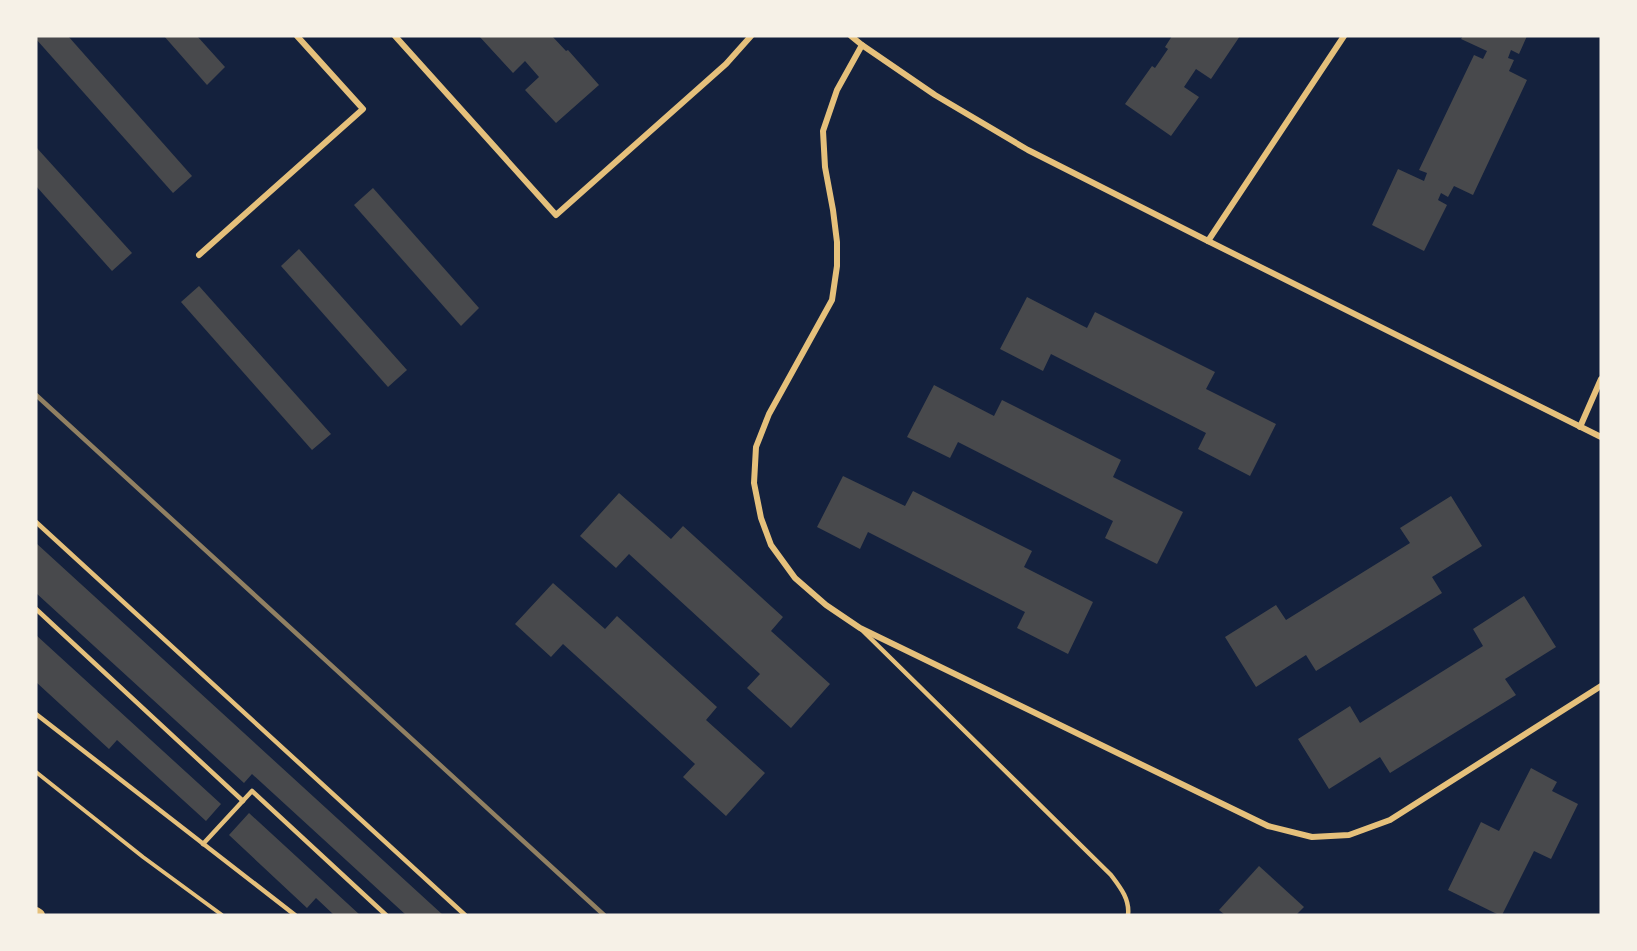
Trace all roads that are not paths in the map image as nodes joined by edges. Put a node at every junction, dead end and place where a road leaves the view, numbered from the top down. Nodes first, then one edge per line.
1 (297, 36) edge
2 (396, 36) edge
3 (751, 36) edge
4 (851, 36) edge
5 (1344, 36) edge
6 (862, 45) junction
7 (1208, 241) junction
8 (199, 255) dead end
9 (1601, 379) edge
10 (1580, 427) junction
11 (1601, 437) edge
12 (36, 522) edge
13 (36, 609) edge
14 (860, 628) junction
15 (1601, 686) edge
16 (36, 714) edge
17 (243, 801) junction
18 (203, 844) junction
19 (295, 915) edge
20 (386, 915) edge
21 (465, 915) edge
22 (1128, 915) edge

1 - 8 street
2 - 3 street
4 - 6 street
5 - 7 street
6 - 7 street
6 - 14 street
7 - 10 street
9 - 10 street
10 - 11 street
12 - 21 lane
13 - 17 lane
14 - 15 street
14 - 22 lane
16 - 18 lane
17 - 18 lane
17 - 20 lane
18 - 19 lane

